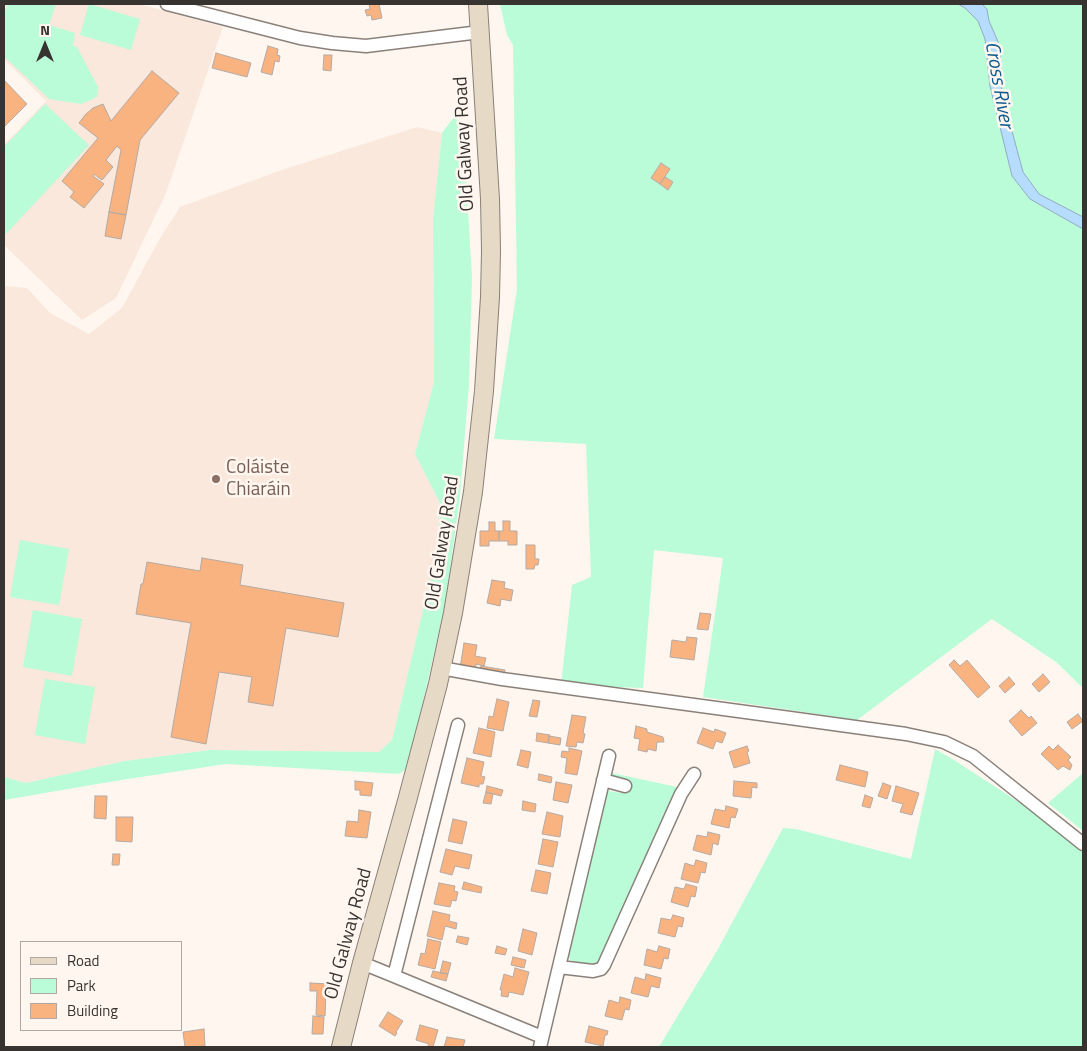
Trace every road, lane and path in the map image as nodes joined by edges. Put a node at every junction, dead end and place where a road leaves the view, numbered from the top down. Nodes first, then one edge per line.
1 (167, 4) edge
2 (478, 4) edge
3 (480, 32) junction
4 (441, 668) junction
5 (458, 725) dead end
6 (609, 756) dead end
7 (694, 774) dead end
8 (603, 780) junction
9 (625, 786) dead end
10 (1083, 844) edge
11 (362, 964) junction
12 (559, 967) junction
13 (394, 976) junction
14 (541, 1042) edge
15 (341, 1047) edge

1 - 3 street
2 - 3 main road, Old Galway Road
3 - 4 main road, Old Galway Road
4 - 10 street
4 - 11 main road, Old Galway Road
5 - 13 street
6 - 8 street
7 - 12 street
8 - 9 street
8 - 12 street
11 - 13 street
11 - 15 main road, Old Galway Road
12 - 14 street
13 - 14 street

